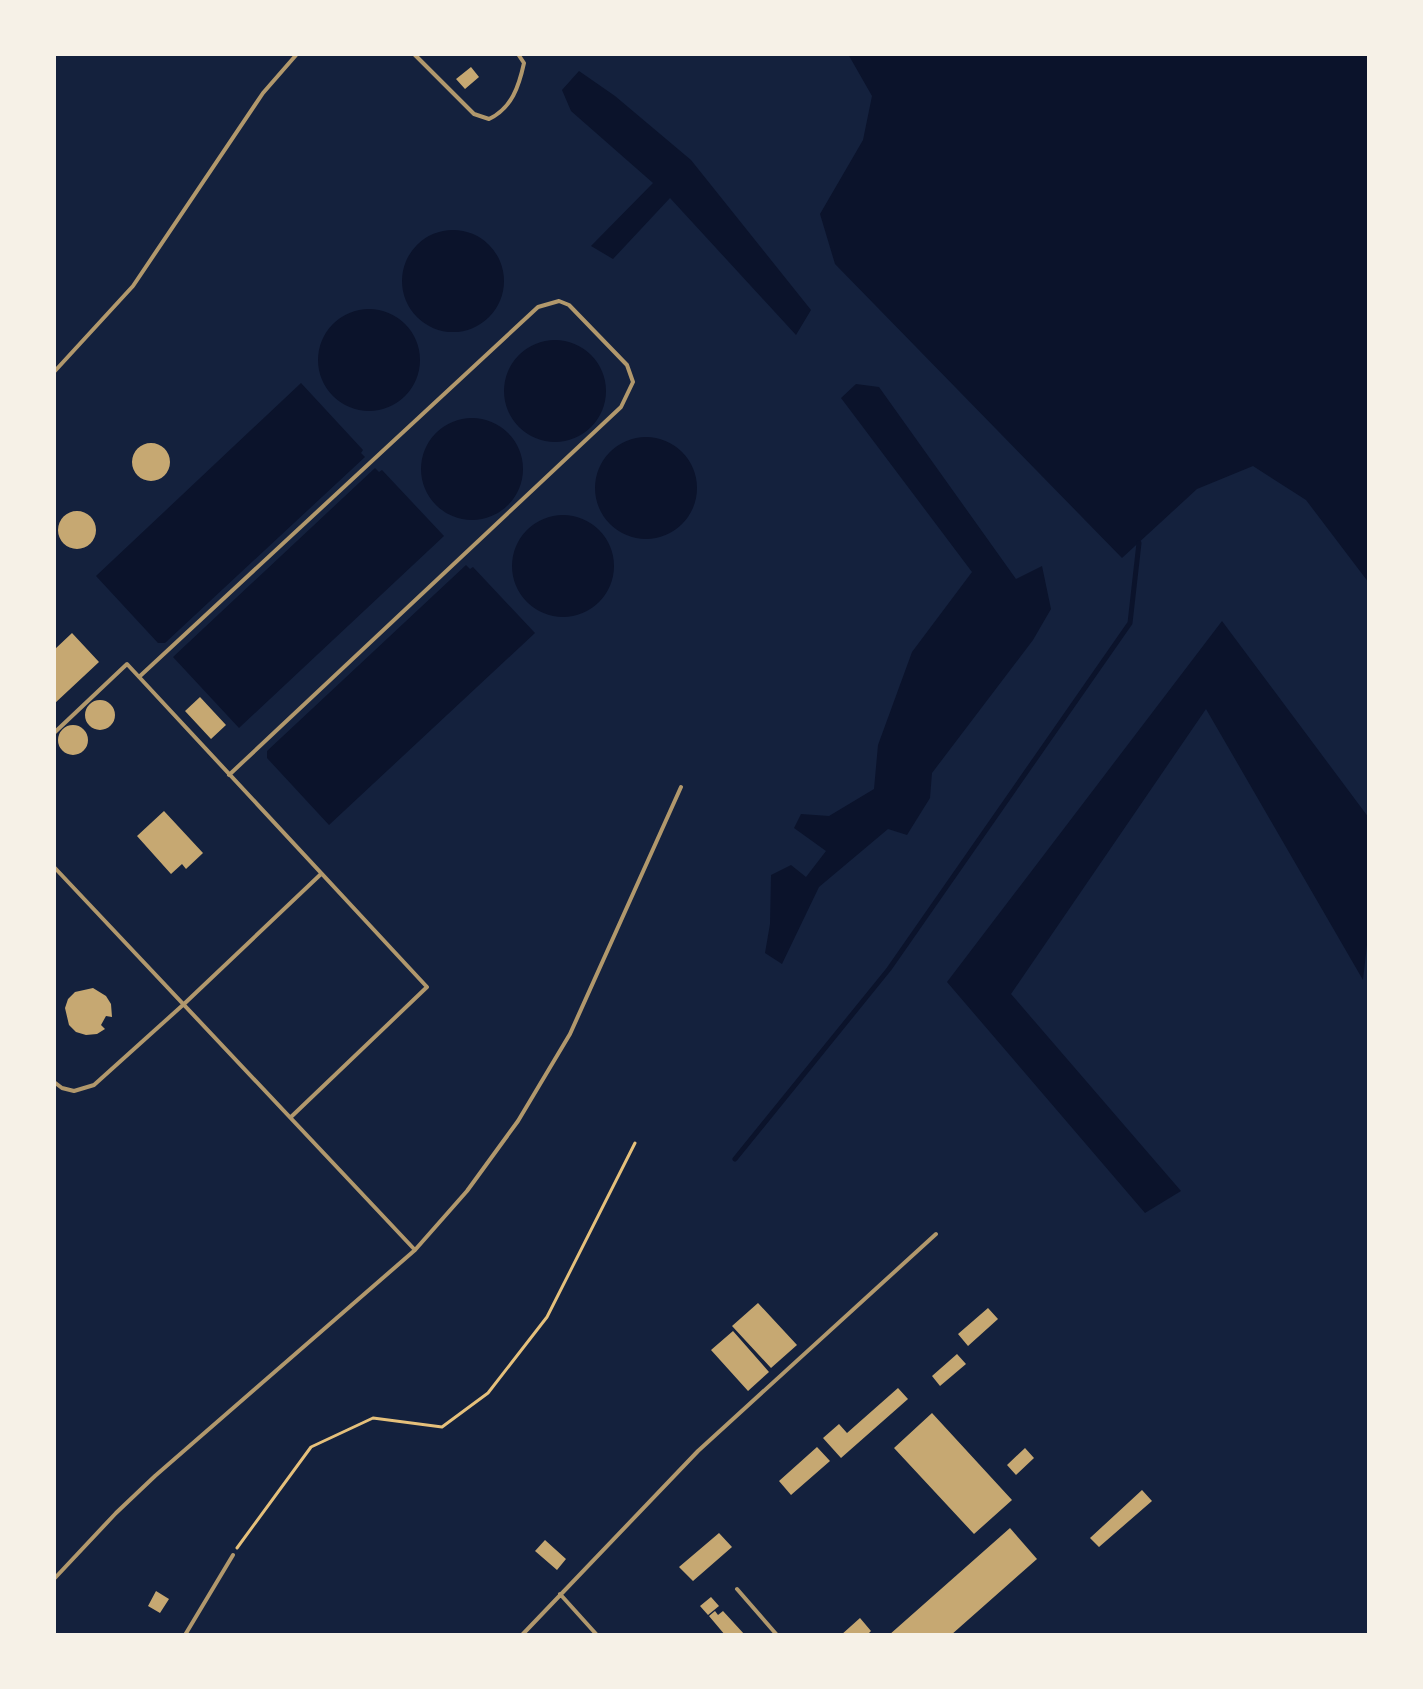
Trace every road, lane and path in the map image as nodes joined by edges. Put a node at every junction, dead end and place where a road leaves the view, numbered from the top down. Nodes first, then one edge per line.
1 (297, 54) edge
2 (414, 54) edge
3 (518, 54) edge
4 (54, 372) edge
5 (139, 677) junction
6 (54, 733) edge
7 (229, 775) junction
8 (681, 787) dead end
9 (54, 867) edge
10 (321, 874) junction
11 (184, 1004) junction
12 (54, 1082) edge
13 (291, 1117) junction
14 (635, 1143) dead end
15 (936, 1234) dead end
16 (415, 1250) junction
17 (233, 1555) joint
18 (54, 1579) edge
19 (737, 1589) dead end
20 (560, 1594) junction
21 (185, 1635) edge
22 (522, 1635) edge
23 (597, 1635) edge
24 (777, 1635) edge

1 - 4 lane
2 - 3 lane
5 - 6 lane
5 - 7 lane
5 - 7 lane
7 - 10 lane
8 - 16 lane
9 - 11 lane
10 - 11 lane
10 - 13 lane
11 - 12 lane
11 - 13 lane
13 - 16 lane
14 - 17 path
15 - 20 lane
16 - 18 lane
17 - 21 lane
19 - 24 lane
20 - 22 lane
20 - 23 lane

